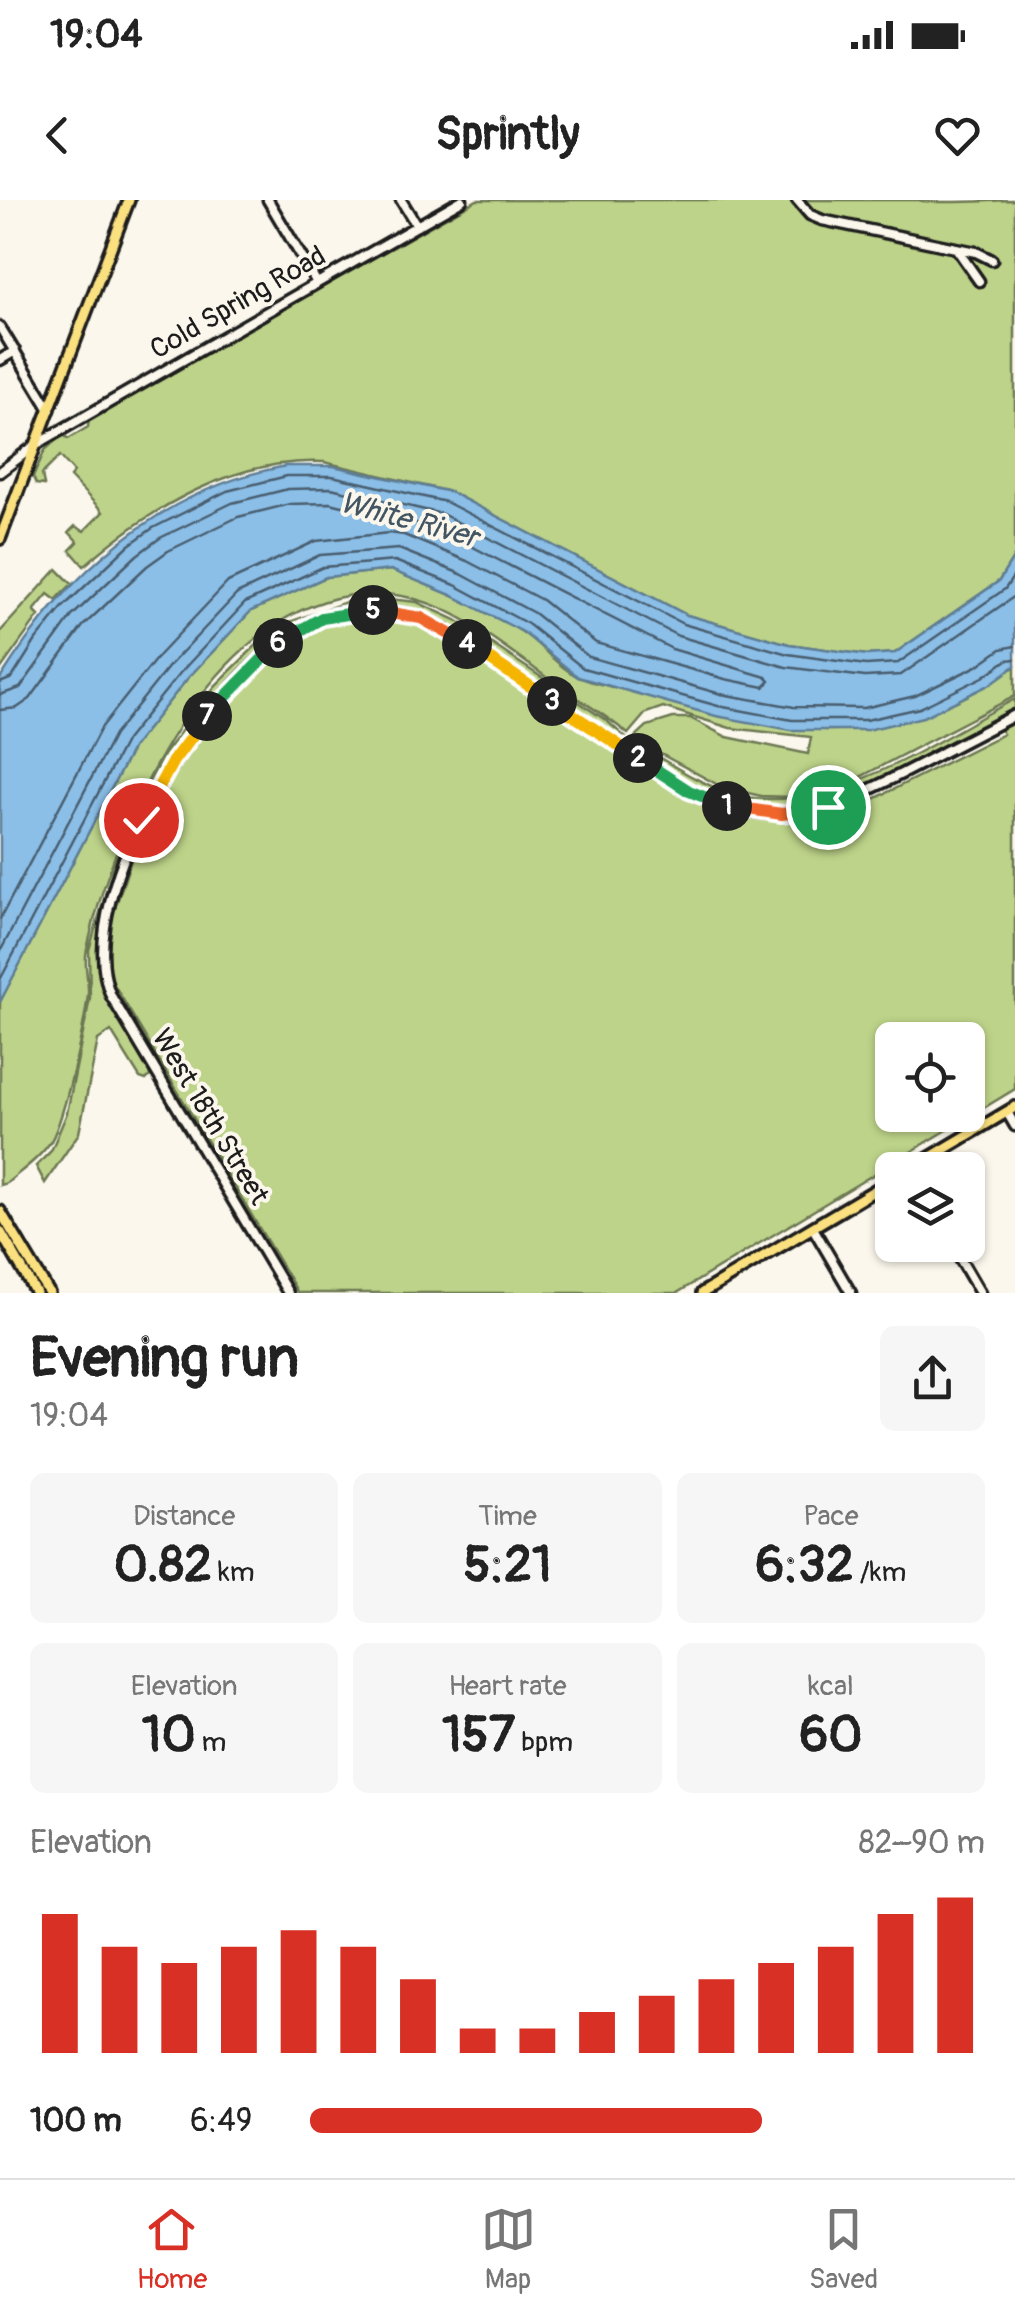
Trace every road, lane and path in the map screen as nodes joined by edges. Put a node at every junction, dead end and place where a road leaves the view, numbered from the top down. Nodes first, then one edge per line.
1 (129, 200) edge
2 (268, 200) edge
3 (402, 200) edge
4 (462, 200) edge
5 (797, 200) edge
6 (417, 226) junction
7 (956, 248) junction
8 (992, 260) dead end
9 (978, 280) dead end
10 (317, 283) junction
11 (0, 327) edge
12 (14, 351) junction
13 (0, 360) edge
14 (50, 410) junction
15 (37, 444) junction
16 (0, 472) edge
17 (0, 539) edge
18 (1015, 715) edge
19 (1011, 1109) edge
20 (1015, 1126) edge
21 (938, 1152) edge
22 (875, 1190) edge
23 (0, 1211) edge
24 (812, 1228) junction
25 (0, 1231) edge
26 (962, 1262) edge
27 (36, 1293) edge
28 (49, 1293) edge
29 (288, 1293) edge
30 (702, 1293) edge
31 (851, 1293) edge
32 (980, 1293) edge

1 - 14 main road
2 - 10 street
3 - 6 street
4 - 6 street, Cold Spring Road
5 - 7 street
6 - 10 street, Cold Spring Road
7 - 8 street
7 - 9 street
10 - 15 street, Cold Spring Road
11 - 12 street
12 - 13 street
12 - 14 street
14 - 15 main road
15 - 16 street, Cold Spring Road
15 - 17 main road
18 - 29 street, West 18th Street
19 - 20 street
19 - 21 main road
22 - 24 main road
23 - 28 main road
24 - 30 main road
24 - 31 street
25 - 27 main road
26 - 32 street

